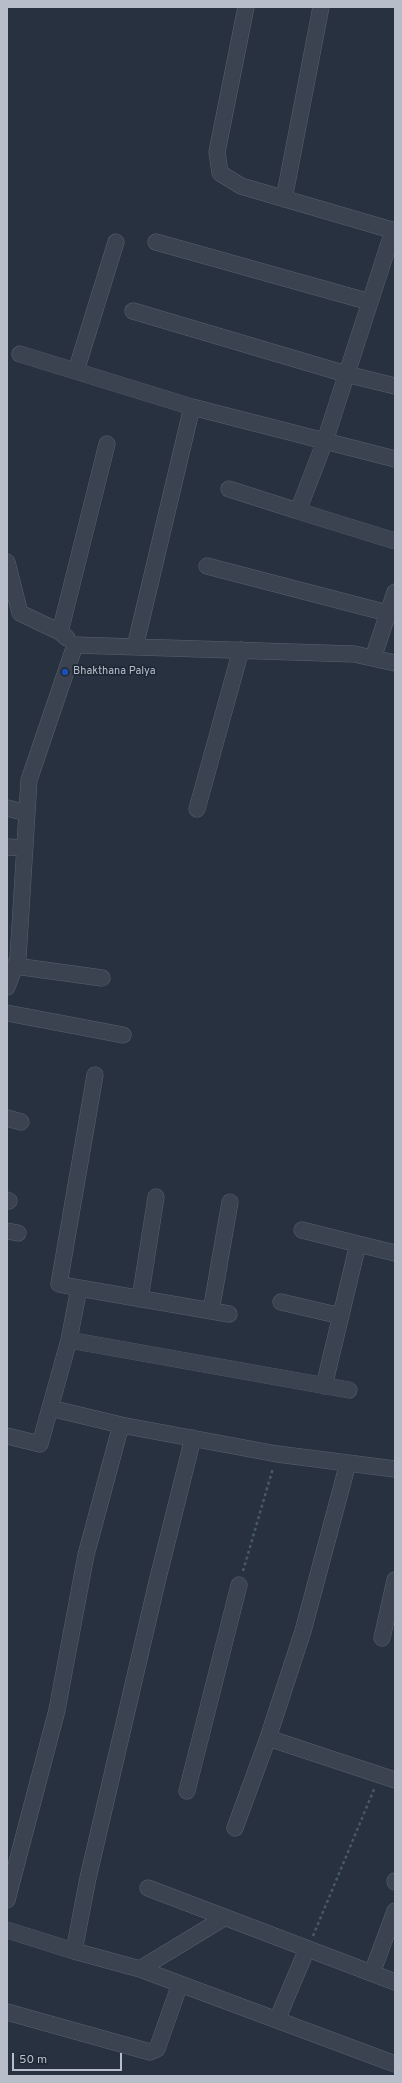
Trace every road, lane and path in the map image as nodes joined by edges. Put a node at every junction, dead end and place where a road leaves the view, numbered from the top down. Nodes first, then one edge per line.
1 (246, 7) edge
2 (321, 7) edge
3 (284, 199) junction
4 (394, 231) edge
5 (116, 242) dead end
6 (156, 242) dead end
7 (370, 302) junction
8 (133, 311) dead end
9 (20, 354) dead end
10 (76, 371) junction
11 (346, 374) junction
12 (395, 386) edge
13 (192, 407) junction
14 (325, 442) junction
15 (107, 444) dead end
16 (395, 459) edge
17 (230, 489) dead end
18 (298, 511) junction
19 (395, 541) edge
20 (7, 562) edge
21 (207, 566) dead end
22 (395, 592) edge
23 (392, 614) edge
24 (60, 632) junction
25 (75, 645) junction
26 (135, 647) junction
27 (241, 650) junction
28 (373, 658) junction
29 (395, 663) edge
30 (7, 808) edge
31 (197, 809) dead end
32 (27, 813) junction
33 (7, 847) edge
34 (25, 848) junction
35 (15, 966) junction
36 (102, 978) dead end
37 (7, 987) edge
38 (7, 1013) edge
39 (123, 1035) dead end
40 (95, 1075) dead end
41 (156, 1197) dead end
42 (230, 1202) dead end
43 (302, 1230) dead end
44 (358, 1244) junction
45 (395, 1253) edge
46 (79, 1288) junction
47 (140, 1299) junction
48 (281, 1302) dead end
49 (210, 1311) junction
50 (230, 1314) dead end
51 (341, 1316) junction
52 (69, 1340) junction
53 (324, 1386) junction
54 (349, 1390) dead end
55 (50, 1408) junction
56 (121, 1425) junction
57 (7, 1436) edge
58 (194, 1438) junction
59 (277, 1454) junction
60 (348, 1463) junction
61 (395, 1469) edge
62 (395, 1580) edge
63 (239, 1585) joint
64 (382, 1638) dead end
65 (268, 1738) junction
66 (388, 1777) edge
67 (187, 1791) dead end
68 (235, 1828) dead end
69 (148, 1888) dead end
70 (7, 1900) edge
71 (395, 1911) edge
72 (224, 1918) junction
73 (7, 1930) edge
74 (307, 1949) junction
75 (74, 1951) junction
76 (140, 1969) junction
77 (372, 1972) junction
78 (395, 1982) edge
79 (180, 1984) junction
80 (7, 2012) edge
81 (277, 2020) junction
82 (395, 2064) edge

1 - 3 street
2 - 3 street
3 - 4 street
4 - 7 street
5 - 10 street
6 - 7 street
7 - 11 street
8 - 11 street
9 - 10 street
10 - 13 street
11 - 12 street
11 - 14 street
13 - 14 street
13 - 26 street
14 - 16 street
14 - 18 street
15 - 24 street
17 - 18 street
18 - 19 street
20 - 24 street
21 - 23 street
22 - 23 street
23 - 28 street
24 - 25 street
25 - 26 street
25 - 32 street
26 - 27 street
27 - 28 street
27 - 31 street
28 - 29 street
30 - 32 street
32 - 34 street
33 - 34 street
34 - 35 street
35 - 36 street
35 - 37 street
38 - 39 street
40 - 46 street
41 - 47 street
42 - 49 street
43 - 44 street
44 - 45 street
44 - 51 street
46 - 47 street
46 - 52 street
47 - 49 street
48 - 51 street
49 - 50 street
51 - 53 street
52 - 53 street
52 - 55 street
53 - 54 street
55 - 56 street
55 - 57 street
56 - 58 street
56 - 70 street
58 - 59 street
58 - 75 street
59 - 60 street
59 - 63 path
60 - 61 street
60 - 65 street
62 - 64 street
63 - 67 street
65 - 66 street
65 - 68 street
66 - 74 path
69 - 72 street
71 - 77 street
72 - 74 street
72 - 76 street
73 - 75 street
74 - 77 street
74 - 81 street
75 - 76 street
76 - 79 street
77 - 78 street
79 - 80 street
79 - 81 street
81 - 82 street

